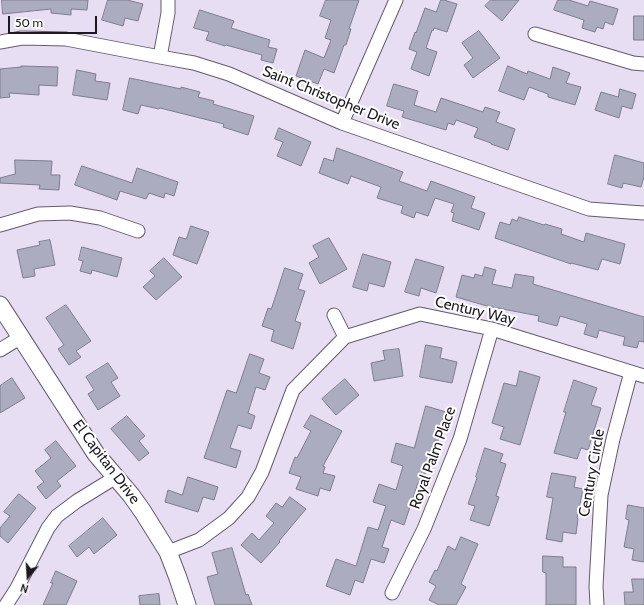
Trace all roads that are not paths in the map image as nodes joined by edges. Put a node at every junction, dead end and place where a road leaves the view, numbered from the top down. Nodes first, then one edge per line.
1 (168, 0) edge
2 (396, 0) edge
3 (535, 34) dead end
4 (0, 42) edge
5 (160, 57) junction
6 (644, 64) edge
7 (342, 123) junction
8 (644, 213) edge
9 (0, 225) edge
10 (138, 231) dead end
11 (0, 305) edge
12 (334, 314) dead end
13 (492, 329) junction
14 (21, 337) junction
15 (345, 337) junction
16 (0, 350) edge
17 (631, 372) junction
18 (644, 376) edge
19 (116, 477) junction
20 (168, 552) junction
21 (392, 593) dead end
22 (6, 605) edge
23 (187, 605) edge
24 (597, 605) edge

1 - 5 street
2 - 7 street
3 - 6 street
4 - 5 street, Saint Christopher Drive
5 - 7 street, Saint Christopher Drive
7 - 8 street, Saint Christopher Drive
9 - 10 street
11 - 14 street, El Capitan Drive
12 - 15 street
13 - 15 street, Century Way
13 - 17 street, Century Way
13 - 21 street, Royal Palm Place
14 - 16 street
14 - 19 street, El Capitan Drive
15 - 20 street, Century Way
17 - 18 street, Century Way
17 - 24 street, Century Circle
19 - 20 street, El Capitan Drive
19 - 22 street
20 - 23 street, El Capitan Drive

